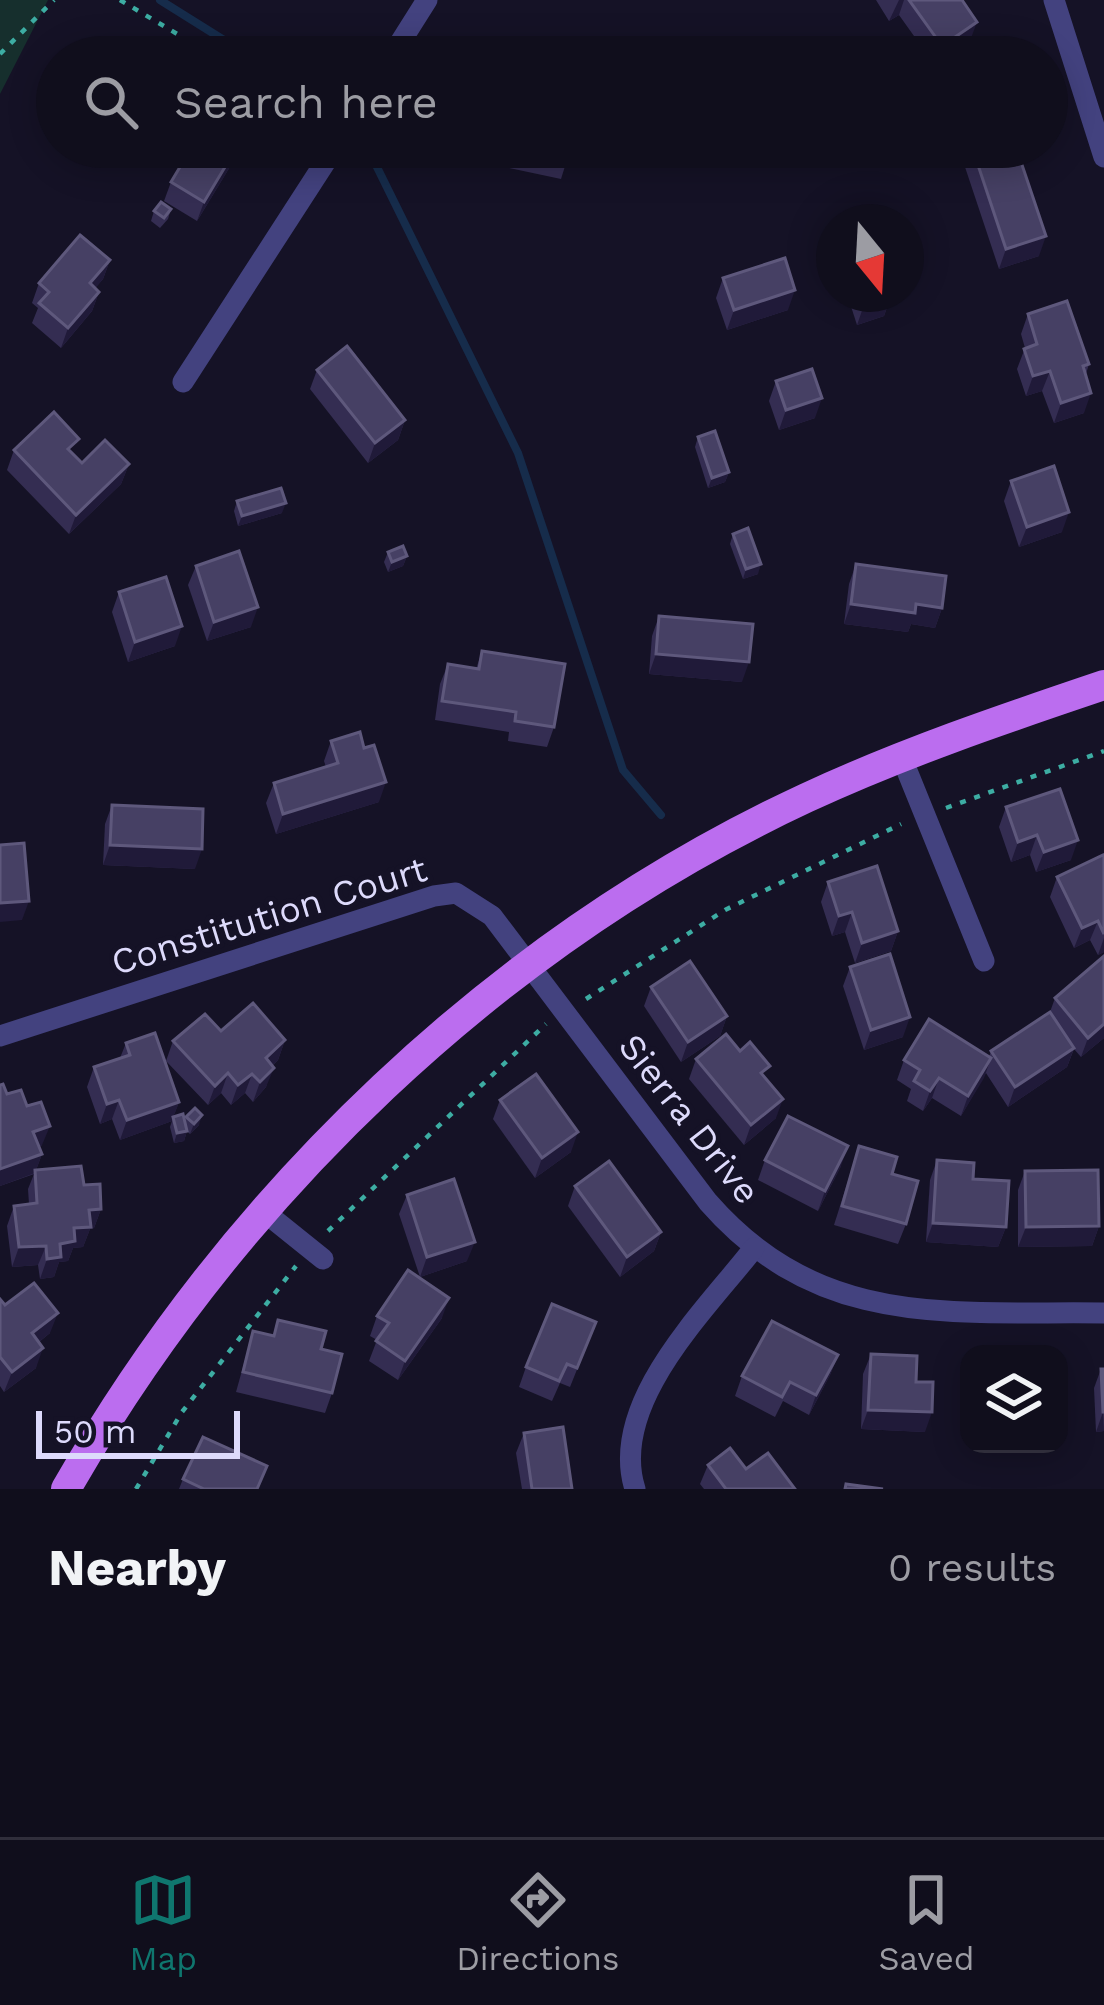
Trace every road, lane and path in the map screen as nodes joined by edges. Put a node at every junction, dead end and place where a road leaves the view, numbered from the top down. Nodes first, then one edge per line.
1 (54, 0) edge
2 (120, 0) edge
3 (427, 0) edge
4 (1054, 0) edge
5 (181, 36) edge
6 (404, 36) edge
7 (1065, 36) edge
8 (1068, 44) edge
9 (0, 54) edge
10 (1104, 157) edge
11 (321, 168) edge
12 (183, 382) dead end
13 (1104, 686) edge
14 (902, 756) junction
15 (984, 961) dead end
16 (529, 968) junction
17 (0, 1036) edge
18 (262, 1210) junction
19 (754, 1247) junction
20 (323, 1259) dead end
21 (1104, 1312) edge
22 (66, 1489) edge
23 (635, 1489) edge

1 - 9 path
2 - 5 path
3 - 6 street
4 - 7 street
8 - 10 street
11 - 12 street
13 - 14 main road
14 - 15 street
14 - 16 main road
16 - 17 street, Constitution Court
16 - 18 main road
16 - 19 street, Sierra Drive
18 - 20 street
18 - 22 main road
19 - 21 street, Sierra Drive
19 - 23 street

